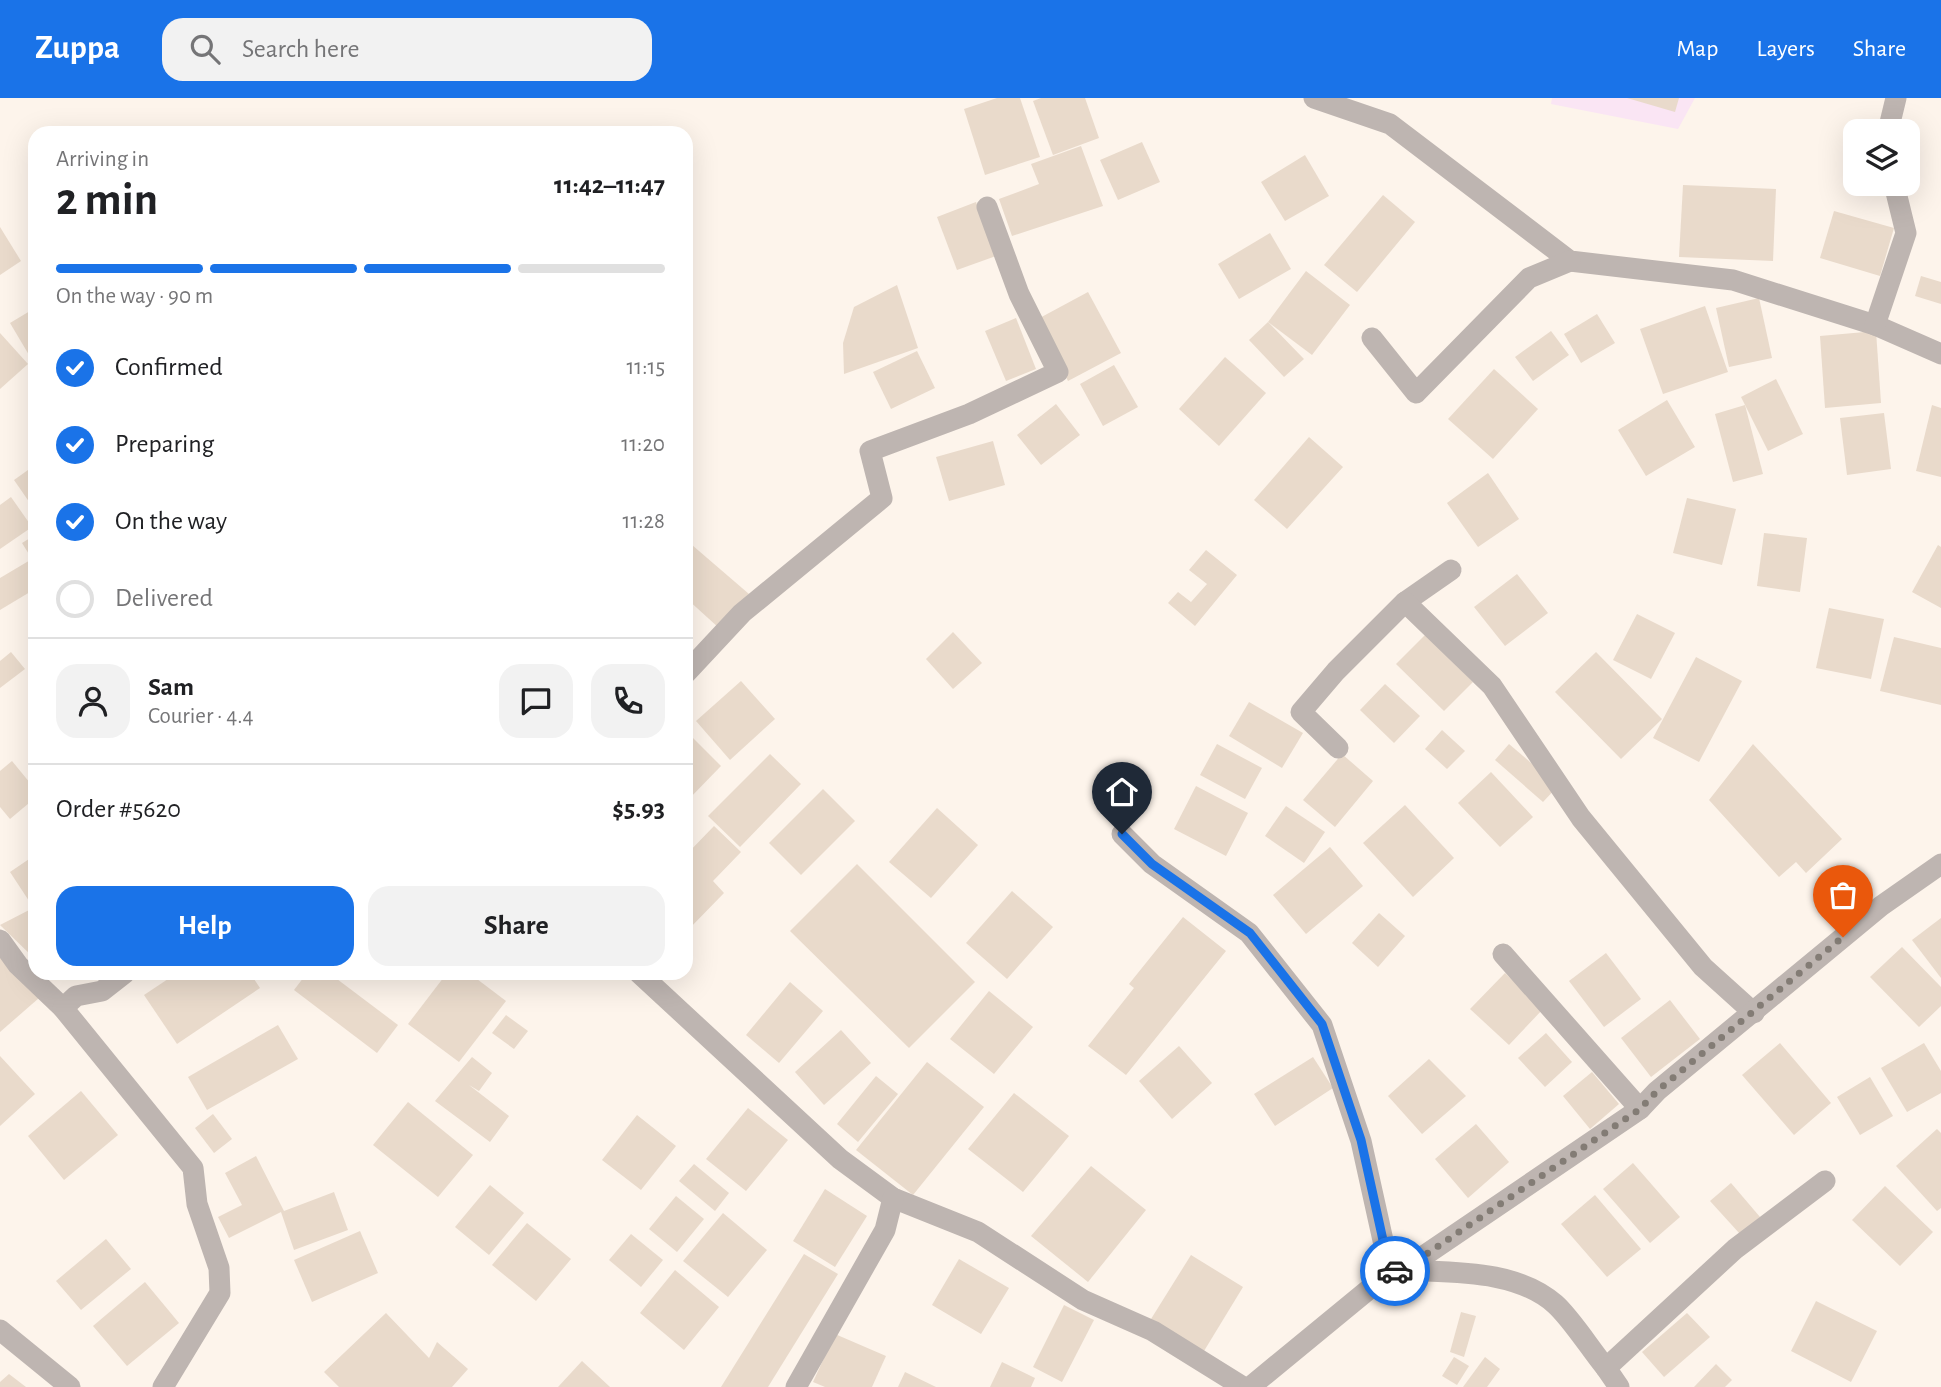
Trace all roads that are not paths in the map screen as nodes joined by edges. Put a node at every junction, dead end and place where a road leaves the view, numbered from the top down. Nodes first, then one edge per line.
1 (1314, 98) edge
2 (1896, 98) edge
3 (1891, 119) edge
4 (1897, 196) edge
5 (987, 207) dead end
6 (1570, 261) junction
7 (1875, 325) junction
8 (1372, 338) dead end
9 (1941, 354) edge
10 (1451, 570) dead end
11 (1405, 602) junction
12 (693, 666) edge
13 (1338, 748) dead end
14 (1122, 834) dead end
15 (1941, 864) edge
16 (0, 940) edge
17 (1503, 954) dead end
18 (28, 974) edge
19 (34, 980) edge
20 (116, 980) edge
21 (647, 980) edge
22 (63, 1008) junction
23 (1754, 1013) junction
24 (1640, 1109) junction
25 (1825, 1181) dead end
26 (893, 1198) junction
27 (1396, 1271) junction
28 (0, 1330) edge
29 (1606, 1368) junction
30 (70, 1387) edge
31 (163, 1387) edge
32 (796, 1387) edge
33 (1243, 1387) edge
34 (1250, 1387) edge
35 (1619, 1387) edge

1 - 6 street
2 - 3 street
4 - 7 street
5 - 12 street
6 - 7 street
6 - 8 street
7 - 9 street
10 - 11 street
11 - 13 street
11 - 23 street
14 - 27 street
15 - 23 street
16 - 18 street
17 - 24 street
19 - 22 street
20 - 22 street
21 - 26 street
22 - 31 street
23 - 24 street
24 - 27 street
25 - 29 street
26 - 32 street
26 - 33 street
27 - 29 street
27 - 34 street
28 - 30 street
29 - 35 street

